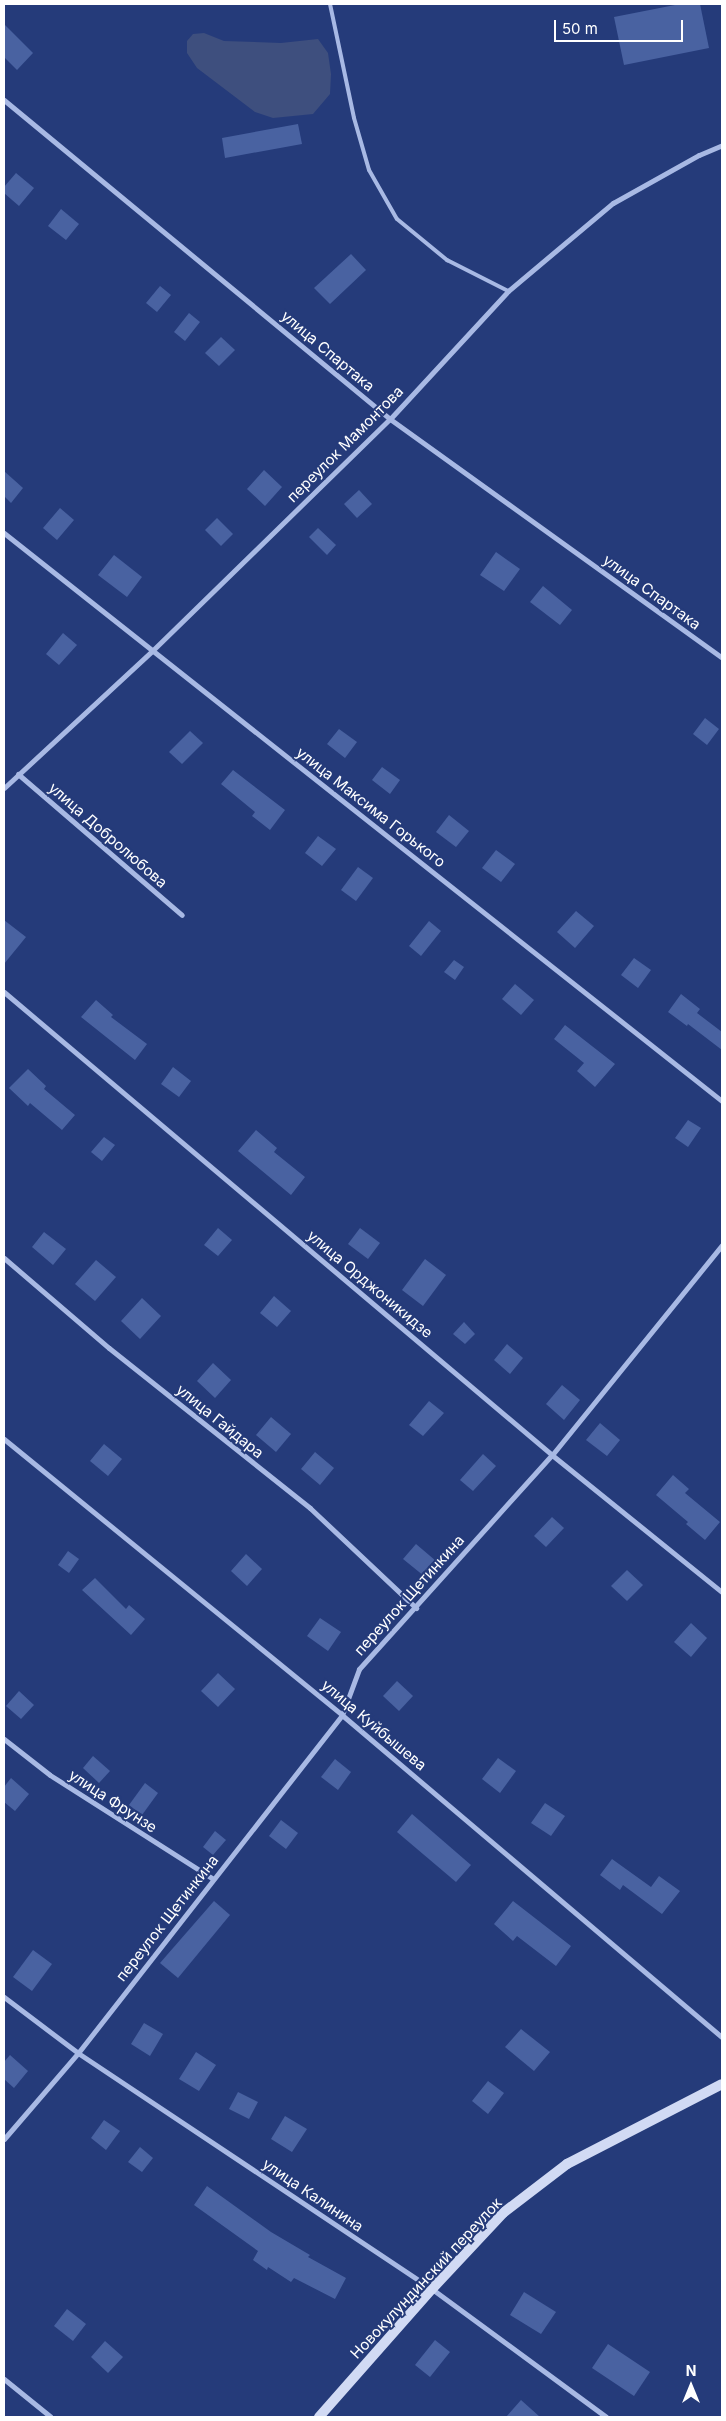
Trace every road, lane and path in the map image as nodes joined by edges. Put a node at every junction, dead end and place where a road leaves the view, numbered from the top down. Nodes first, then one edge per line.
1 (330, 4) edge
2 (4, 100) edge
3 (722, 144) edge
4 (508, 291) junction
5 (390, 419) junction
6 (4, 533) edge
7 (153, 650) junction
8 (722, 658) edge
9 (18, 774) junction
10 (4, 788) edge
11 (182, 915) dead end
12 (4, 992) edge
13 (722, 1101) edge
14 (722, 1245) edge
15 (4, 1258) edge
16 (4, 1439) edge
17 (552, 1455) junction
18 (722, 1592) edge
19 (416, 1608) junction
20 (342, 1714) junction
21 (4, 1739) edge
22 (213, 1879) junction
23 (4, 1996) edge
24 (722, 2037) edge
25 (78, 2053) junction
26 (722, 2084) edge
27 (4, 2139) edge
28 (432, 2289) junction
29 (4, 2379) edge
30 (51, 2417) edge
31 (319, 2417) edge
32 (606, 2417) edge

1 - 4 lane
2 - 5 street, улица Спартака
3 - 4 street, переулок Мамонтова
4 - 5 street, переулок Мамонтова
5 - 7 street, переулок Мамонтова
5 - 8 street, улица Спартака
6 - 7 street, улица Максима Горького
7 - 9 street, переулок Мамонтова
7 - 13 street, улица Максима Горького
9 - 10 street, переулок Мамонтова
9 - 11 street, улица Добролюбова
12 - 17 street, улица Орджоникидзе
14 - 17 street, переулок Щетинкина
15 - 19 street, улица Гайдара
16 - 20 street, улица Куйбышева
17 - 18 street, улица Орджоникидзе
17 - 19 street, переулок Щетинкина
19 - 20 street, переулок Щетинкина
20 - 22 street, переулок Щетинкина
20 - 24 street, улица Куйбышева
21 - 22 street, улица Фрунзе
22 - 25 street, переулок Щетинкина
23 - 25 street, улица Калинина
25 - 27 street, переулок Щетинкина
25 - 28 street, улица Калинина
26 - 28 street, Новокулундинский переулок
28 - 31 street, Новокулундинский переулок
28 - 32 street, улица Калинина
29 - 30 street

